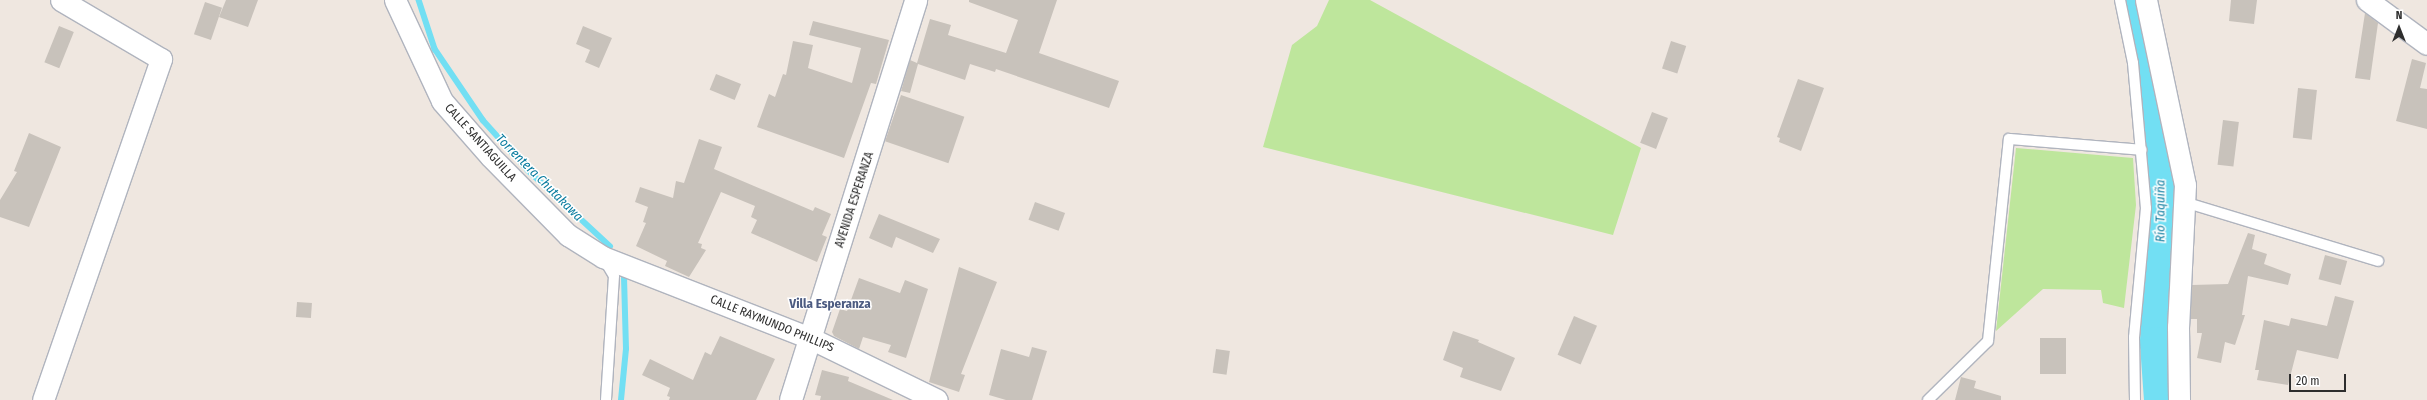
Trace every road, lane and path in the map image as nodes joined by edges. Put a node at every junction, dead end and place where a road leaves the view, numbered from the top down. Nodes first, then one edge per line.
1 (61, 0) edge
2 (395, 0) edge
3 (916, 0) edge
4 (2120, 0) edge
5 (2146, 0) edge
6 (2367, 0) edge
7 (2427, 44) edge
8 (2142, 150) junction
9 (2184, 202) junction
10 (606, 258) junction
11 (2378, 261) dead end
12 (810, 338) junction
13 (43, 400) edge
14 (606, 400) edge
15 (791, 400) edge
16 (937, 400) edge
17 (1928, 400) edge
18 (2135, 400) edge
19 (2179, 400) edge

1 - 13 street
2 - 10 street, CALLE SANTIAGUILLA
3 - 12 main road, AVENIDA ESPERANZA
4 - 8 lane
5 - 9 street
6 - 7 street
8 - 17 lane
8 - 18 lane
9 - 11 lane
9 - 19 street
10 - 12 street, CALLE RAYMUNDO PHILLIPS
10 - 14 lane
12 - 15 main road, AVENIDA ESPERANZA
12 - 16 street, CALLE RAYMUNDO PHILLIPS

